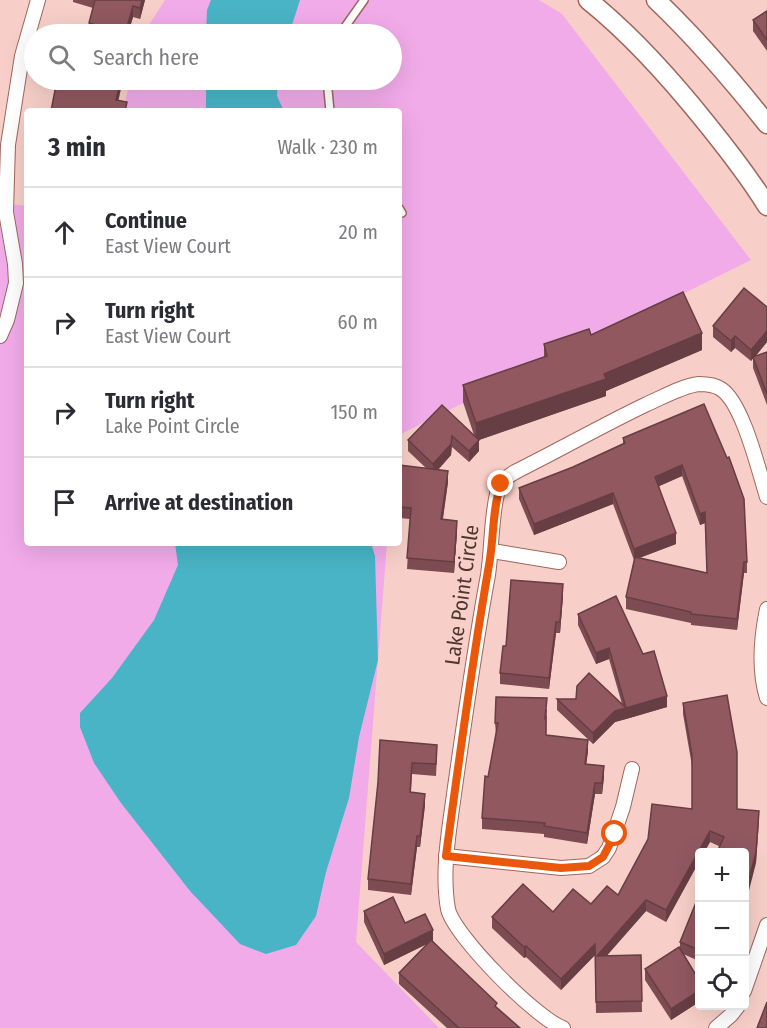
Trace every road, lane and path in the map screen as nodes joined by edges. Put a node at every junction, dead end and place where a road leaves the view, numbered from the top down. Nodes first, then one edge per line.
1 (38, 0) edge
2 (364, 0) edge
3 (588, 0) edge
4 (656, 0) edge
5 (31, 24) edge
6 (347, 24) edge
7 (24, 49) edge
8 (328, 90) edge
9 (330, 108) edge
10 (767, 124) edge
11 (767, 206) edge
12 (0, 336) edge
13 (767, 497) edge
14 (492, 551) junction
15 (560, 562) dead end
16 (767, 609) edge
17 (767, 698) edge
18 (632, 769) dead end
19 (446, 856) junction
20 (767, 925) edge
21 (749, 977) edge
22 (734, 1010) edge
23 (563, 1028) edge
24 (716, 1028) edge

1 - 5 street
2 - 6 lane
3 - 11 main road
4 - 10 main road
7 - 12 street
8 - 9 lane
13 - 14 street, Lake Point Circle
14 - 15 street
14 - 19 street, Lake Point Circle
16 - 17 street
18 - 19 street
19 - 23 street, Lake Point Circle
20 - 21 street
22 - 24 street

